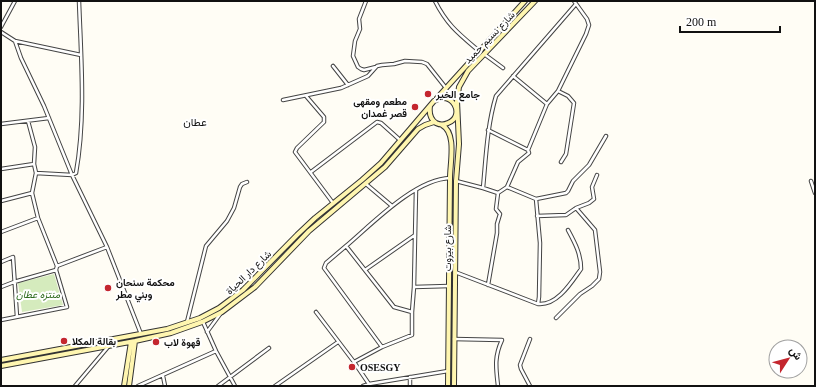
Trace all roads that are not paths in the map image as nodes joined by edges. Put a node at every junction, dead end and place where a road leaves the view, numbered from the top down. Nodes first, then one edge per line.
1 (15, 1) edge
2 (79, 1) edge
3 (366, 1) edge
4 (435, 1) edge
5 (525, 1) edge
6 (535, 1) edge
7 (575, 2) edge
8 (1, 27) edge
9 (1, 32) edge
10 (15, 41) junction
11 (480, 51) junction
12 (484, 54) junction
13 (81, 55) junction
14 (333, 66) dead end
15 (377, 66) junction
16 (503, 68) dead end
17 (513, 76) junction
18 (348, 85) junction
19 (446, 88) junction
20 (558, 91) junction
21 (306, 96) junction
22 (437, 99) junction
23 (283, 100) dead end
24 (547, 104) junction
25 (430, 106) junction
26 (457, 110) junction
27 (49, 118) junction
28 (28, 121) junction
29 (434, 122) junction
30 (1, 124) edge
31 (441, 125) junction
32 (488, 130) junction
33 (606, 136) dead end
34 (401, 141) junction
35 (528, 150) junction
36 (561, 162) dead end
37 (34, 164) junction
38 (1, 169) edge
39 (311, 172) junction
40 (36, 173) junction
41 (72, 175) junction
42 (596, 175) dead end
43 (450, 178) junction
44 (362, 180) junction
45 (456, 181) junction
46 (811, 181) dead end
47 (247, 182) dead end
48 (366, 184) junction
49 (507, 187) junction
50 (483, 188) junction
51 (416, 190) junction
52 (32, 193) junction
53 (498, 193) junction
54 (815, 193) edge
55 (536, 199) junction
56 (1, 200) edge
57 (333, 203) junction
58 (392, 206) junction
59 (576, 208) junction
60 (537, 216) junction
61 (38, 218) junction
62 (568, 230) dead end
63 (1, 232) edge
64 (415, 235) junction
65 (346, 246) junction
66 (107, 247) junction
67 (1, 262) edge
68 (57, 266) junction
69 (449, 266) junction
70 (455, 266) junction
71 (56, 270) junction
72 (365, 270) junction
73 (455, 272) junction
74 (14, 282) junction
75 (488, 285) junction
76 (448, 286) junction
77 (1, 287) edge
78 (414, 287) junction
79 (538, 304) junction
80 (222, 312) junction
81 (316, 312) dead end
82 (412, 312) junction
83 (17, 317) junction
84 (556, 318) dead end
85 (1, 320) edge
86 (187, 322) junction
87 (202, 322) junction
88 (207, 332) junction
89 (142, 334) junction
90 (156, 334) junction
91 (453, 339) junction
92 (530, 339) dead end
93 (133, 342) junction
94 (338, 342) junction
95 (109, 346) junction
96 (382, 347) junction
97 (269, 348) dead end
98 (216, 351) junction
99 (38, 356) junction
100 (1, 360) edge
101 (354, 362) junction
102 (1, 366) edge
103 (448, 371) junction
104 (163, 376) junction
105 (231, 377) junction
106 (410, 377) junction
107 (369, 384) junction
108 (75, 386) edge
109 (124, 386) edge
110 (129, 386) edge
111 (138, 386) edge
112 (165, 386) edge
113 (218, 386) edge
114 (235, 386) edge
115 (275, 386) edge
116 (364, 386) edge
117 (410, 386) edge
118 (448, 386) edge
119 (454, 386) edge
120 (498, 386) edge
121 (530, 386) edge

1 - 8 street
2 - 13 street
3 - 15 street
4 - 11 street
5 - 11 main road, شارع نسيم حميد
6 - 12 main road, شارع نسيم حميد
7 - 17 street
7 - 20 street
9 - 10 street
10 - 13 street
10 - 27 street
11 - 19 main road, شارع نسيم حميد
12 - 16 street
12 - 26 main road, شارع نسيم حميد
13 - 41 street
14 - 18 street
15 - 18 street
15 - 19 street
17 - 24 street
17 - 32 street
18 - 21 street
19 - 22 main road, شارع نسيم حميد
20 - 24 street
20 - 36 street
21 - 23 street
21 - 39 street
22 - 25 main road
22 - 26 main road
24 - 35 street
25 - 29 main road
25 - 34 main road, شارع دار الحياة
26 - 31 main road
26 - 45 main road, شارع بيروت
27 - 28 street
27 - 41 street
28 - 30 street
28 - 37 street
29 - 31 main road
29 - 48 main road, شارع دار الحياة
31 - 43 main road, شارع بيروت
32 - 35 street
32 - 50 street
33 - 55 street
34 - 39 street
34 - 44 main road, شارع دار الحياة
35 - 49 street
37 - 38 street
37 - 40 street
39 - 57 street
40 - 41 street
40 - 52 street
41 - 66 street
42 - 59 street
43 - 51 street
43 - 69 main road, شارع بيروت
44 - 48 main road
44 - 57 main road, شارع دار الحياة
45 - 50 street
45 - 70 main road, شارع بيروت
46 - 54 street
47 - 86 street
48 - 58 street
48 - 80 main road, شارع دار الحياة
49 - 53 street
49 - 55 street
50 - 53 street
51 - 58 street
51 - 64 street
52 - 56 street
52 - 61 street
53 - 75 street
55 - 60 street
57 - 86 main road, شارع دار الحياة
58 - 65 street
59 - 60 street
59 - 84 street
60 - 79 street
61 - 63 street
61 - 68 street
62 - 79 street
64 - 72 street
64 - 78 street
65 - 72 street
65 - 96 street
66 - 68 street
66 - 89 street
67 - 74 street
68 - 71 street
69 - 70 main road
69 - 76 main road, شارع بيروت
70 - 73 main road, شارع بيروت
71 - 74 street
71 - 83 street
72 - 82 street
73 - 75 street
73 - 91 main road, شارع بيروت
74 - 77 street
74 - 83 street
75 - 79 street
76 - 78 street
76 - 103 main road, شارع بيروت
78 - 82 street
80 - 87 main road, شارع دار الحياة
80 - 88 street
81 - 94 street
82 - 96 street
83 - 85 street
86 - 90 main road, شارع دار الحياة
87 - 88 street
87 - 90 main road, شارع دار الحياة
88 - 98 street
89 - 90 main road, شارع دار الحياة
89 - 99 main road, شارع دار الحياة
90 - 93 main road, شارع دار الحياة
91 - 119 main road, شارع بيروت
91 - 120 street
92 - 121 street
93 - 95 main road, شارع دار الحياة
93 - 109 main road
93 - 110 main road
94 - 101 street
94 - 115 street
95 - 99 main road, شارع دار الحياة
95 - 108 street
96 - 101 street
97 - 105 street
98 - 104 street
98 - 105 street
99 - 100 main road, شارع دار الحياة
99 - 102 main road, شارع دار الحياة
101 - 107 street
103 - 106 street
103 - 118 main road, شارع بيروت
104 - 111 street
104 - 112 street
105 - 113 street
105 - 114 street
106 - 107 street
106 - 117 street
107 - 116 street

